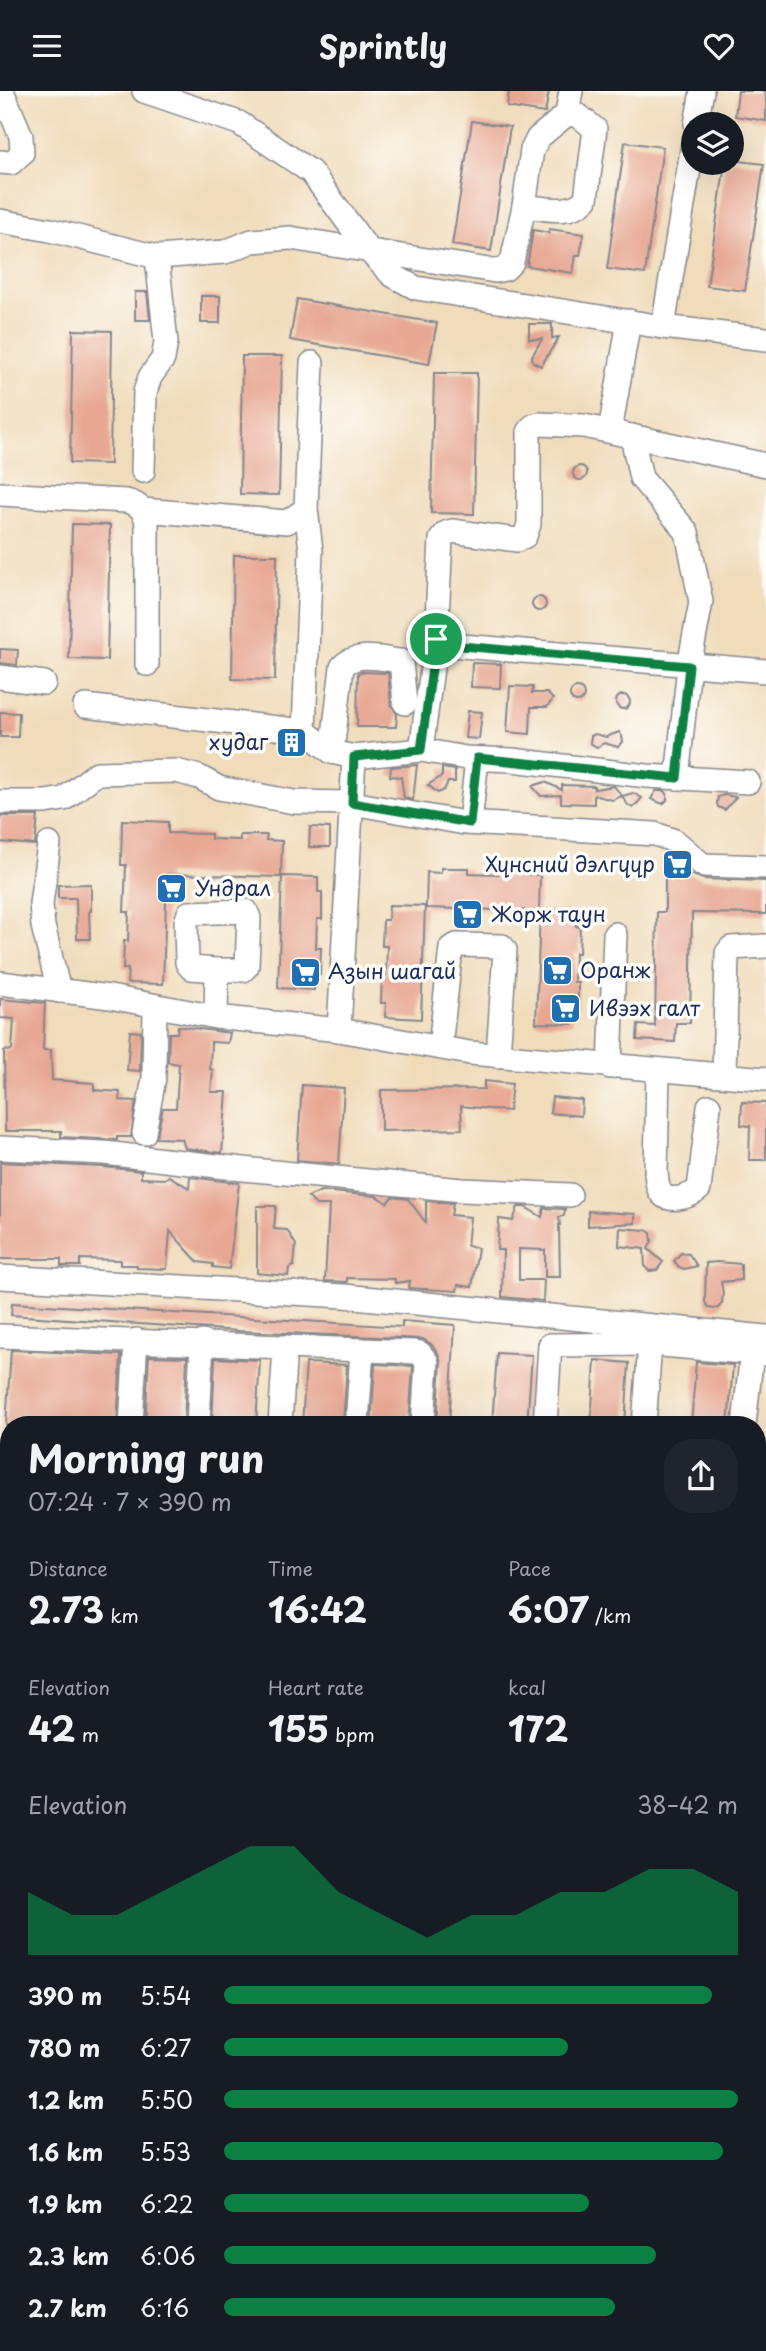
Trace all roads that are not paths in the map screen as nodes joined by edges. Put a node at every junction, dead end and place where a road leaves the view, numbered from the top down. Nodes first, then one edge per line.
1 (2, 91) edge
2 (144, 91) edge
3 (571, 91) edge
4 (702, 91) edge
5 (698, 112) edge
6 (567, 114) junction
7 (0, 162) edge
8 (688, 175) edge
9 (524, 206) junction
10 (0, 221) edge
11 (369, 251) junction
12 (157, 257) junction
13 (629, 321) junction
14 (663, 327) junction
15 (766, 339) edge
16 (312, 363) dead end
17 (621, 434) junction
18 (766, 465) edge
19 (143, 471) dead end
20 (0, 494) edge
21 (306, 509) junction
22 (143, 510) junction
23 (436, 639) junction
24 (147, 664) dead end
25 (689, 666) junction
26 (766, 671) edge
27 (0, 677) edge
28 (44, 683) dead end
29 (405, 703) dead end
30 (85, 706) dead end
31 (304, 731) junction
32 (421, 750) junction
33 (343, 754) junction
34 (477, 758) junction
35 (677, 778) junction
36 (748, 782) dead end
37 (0, 802) edge
38 (352, 803) junction
39 (470, 823) junction
40 (49, 844) dead end
41 (766, 867) edge
42 (615, 934) dead end
43 (766, 946) edge
44 (217, 971) dead end
45 (0, 983) edge
46 (59, 991) junction
47 (155, 1006) junction
48 (216, 1017) junction
49 (339, 1030) junction
50 (440, 1047) junction
51 (498, 1056) junction
52 (610, 1066) junction
53 (658, 1070) junction
54 (724, 1075) junction
55 (766, 1079) edge
56 (709, 1106) dead end
57 (144, 1133) dead end
58 (0, 1147) edge
59 (570, 1195) dead end
60 (0, 1277) edge
61 (0, 1336) edge
62 (136, 1340) junction
63 (202, 1342) junction
64 (650, 1344) junction
65 (0, 1345) edge
66 (285, 1347) junction
67 (761, 1347) edge
68 (362, 1350) junction
69 (132, 1416) edge
70 (198, 1416) edge
71 (281, 1416) edge
72 (358, 1416) edge
73 (424, 1416) edge
74 (546, 1416) edge
75 (645, 1416) edge
76 (746, 1416) edge

1 - 7 street
2 - 11 street
3 - 6 street
4 - 5 street
6 - 9 street
6 - 9 street
8 - 14 street
9 - 11 street
10 - 12 street
11 - 12 street
11 - 13 street
12 - 19 street
13 - 14 street
13 - 17 street
14 - 15 street
16 - 21 street
17 - 18 street
17 - 23 street
17 - 25 street
20 - 22 street
21 - 22 street
21 - 31 street
22 - 24 street
23 - 25 street
23 - 32 street
25 - 26 street
25 - 35 street
27 - 28 street
29 - 33 street
30 - 31 street
31 - 33 street
32 - 33 street
32 - 34 street
33 - 38 street
34 - 35 street
34 - 39 street
35 - 36 street
37 - 38 street
38 - 39 street
38 - 49 street
39 - 41 street
40 - 46 street
42 - 52 street
43 - 54 street
44 - 48 street
45 - 46 street
46 - 47 street
47 - 48 street
47 - 57 street
48 - 49 street
49 - 50 street
50 - 51 street
50 - 51 street
51 - 52 street
52 - 53 street
53 - 54 street
53 - 56 street
54 - 55 street
58 - 59 street
60 - 67 street
61 - 62 street
61 - 65 street
62 - 63 street
62 - 69 street
63 - 66 street
63 - 70 street
64 - 67 street
64 - 74 street
64 - 75 street
66 - 68 street
66 - 71 street
67 - 76 street
68 - 72 street
68 - 73 street

